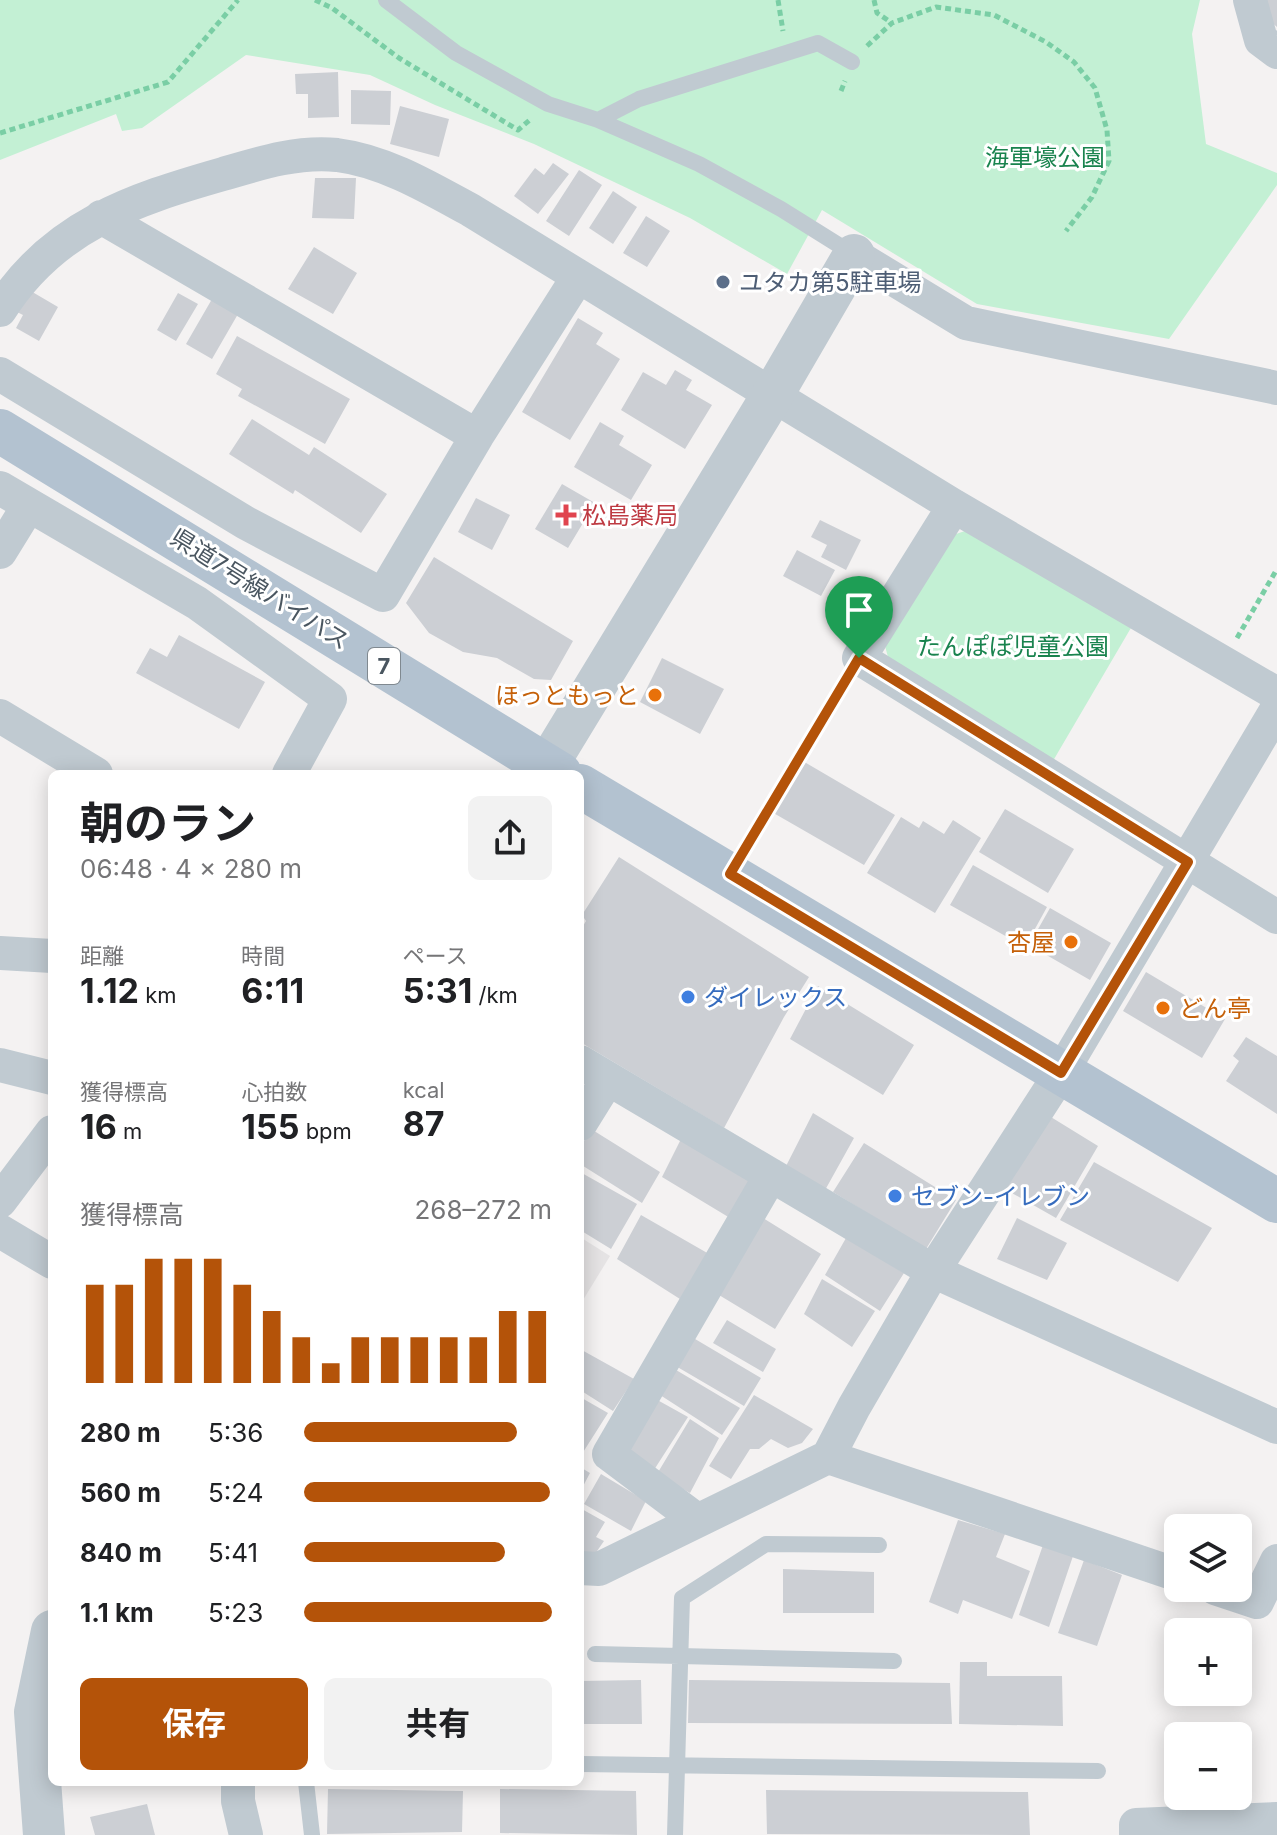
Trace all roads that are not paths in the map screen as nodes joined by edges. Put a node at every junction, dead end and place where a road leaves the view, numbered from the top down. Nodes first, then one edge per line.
1 (386, 0) edge
2 (1250, 0) edge
3 (1277, 52) edge
4 (852, 62) road end
5 (598, 120) junction
6 (101, 217) junction
7 (854, 255) junction
8 (578, 277) junction
9 (0, 310) edge
10 (0, 374) edge
11 (1277, 388) edge
12 (773, 394) junction
13 (0, 431) edge
14 (477, 436) junction
15 (0, 488) edge
16 (29, 505) junction
17 (954, 506) junction
18 (0, 552) edge
19 (1277, 694) edge
20 (1277, 709) edge
21 (0, 716) edge
22 (89, 770) edge
23 (291, 770) edge
24 (549, 770) edge
25 (560, 770) edge
26 (584, 790) edge
27 (1188, 862) junction
28 (1277, 917) edge
29 (0, 953) edge
30 (48, 956) edge
31 (0, 1065) edge
32 (594, 1070) edge
33 (1061, 1073) junction
34 (48, 1077) edge
35 (584, 1109) edge
36 (48, 1137) edge
37 (771, 1175) junction
38 (0, 1201) edge
39 (1277, 1201) edge
40 (0, 1231) edge
41 (48, 1260) edge
42 (933, 1271) junction
43 (1277, 1427) edge
44 (828, 1457) junction
45 (697, 1520) junction
46 (879, 1545) dead end
47 (1277, 1561) edge
48 (584, 1568) edge
49 (1164, 1570) edge
50 (1252, 1600) edge
51 (48, 1650) edge
52 (595, 1654) dead end
53 (680, 1656) junction
54 (894, 1661) dead end
55 (584, 1764) edge
56 (677, 1765) junction
57 (1098, 1771) dead end
58 (238, 1786) edge
59 (306, 1786) edge
60 (1277, 1819) edge
61 (44, 1835) edge
62 (246, 1835) edge
63 (312, 1835) edge
64 (675, 1835) edge
65 (1136, 1835) edge

1 - 5 lane
2 - 3 street
4 - 5 lane
5 - 7 lane
6 - 8 street
6 - 9 street
6 - 14 street
7 - 11 street
7 - 12 street
8 - 12 street
8 - 14 street
10 - 14 street
12 - 17 street
12 - 25 street
13 - 24 main road, 県道7号線バイパス / 7
15 - 16 street
16 - 18 street
16 - 23 street
17 - 19 street
17 - 27 street
20 - 27 street
21 - 22 street
26 - 33 main road, 県道7号線バイパス / 7
27 - 28 street
27 - 33 street
29 - 30 street
31 - 34 street
32 - 35 street
32 - 37 street
33 - 39 main road, 県道7号線バイパス / 7
33 - 42 street
36 - 38 street
37 - 42 street
37 - 45 street
40 - 41 street
42 - 43 street
42 - 44 street
44 - 45 street
44 - 49 street
45 - 48 street
46 - 53 lane
47 - 50 street
51 - 61 street
52 - 53 lane
53 - 54 lane
53 - 56 lane
55 - 56 lane
56 - 57 lane
56 - 64 lane
58 - 62 street
59 - 63 lane
60 - 65 street

